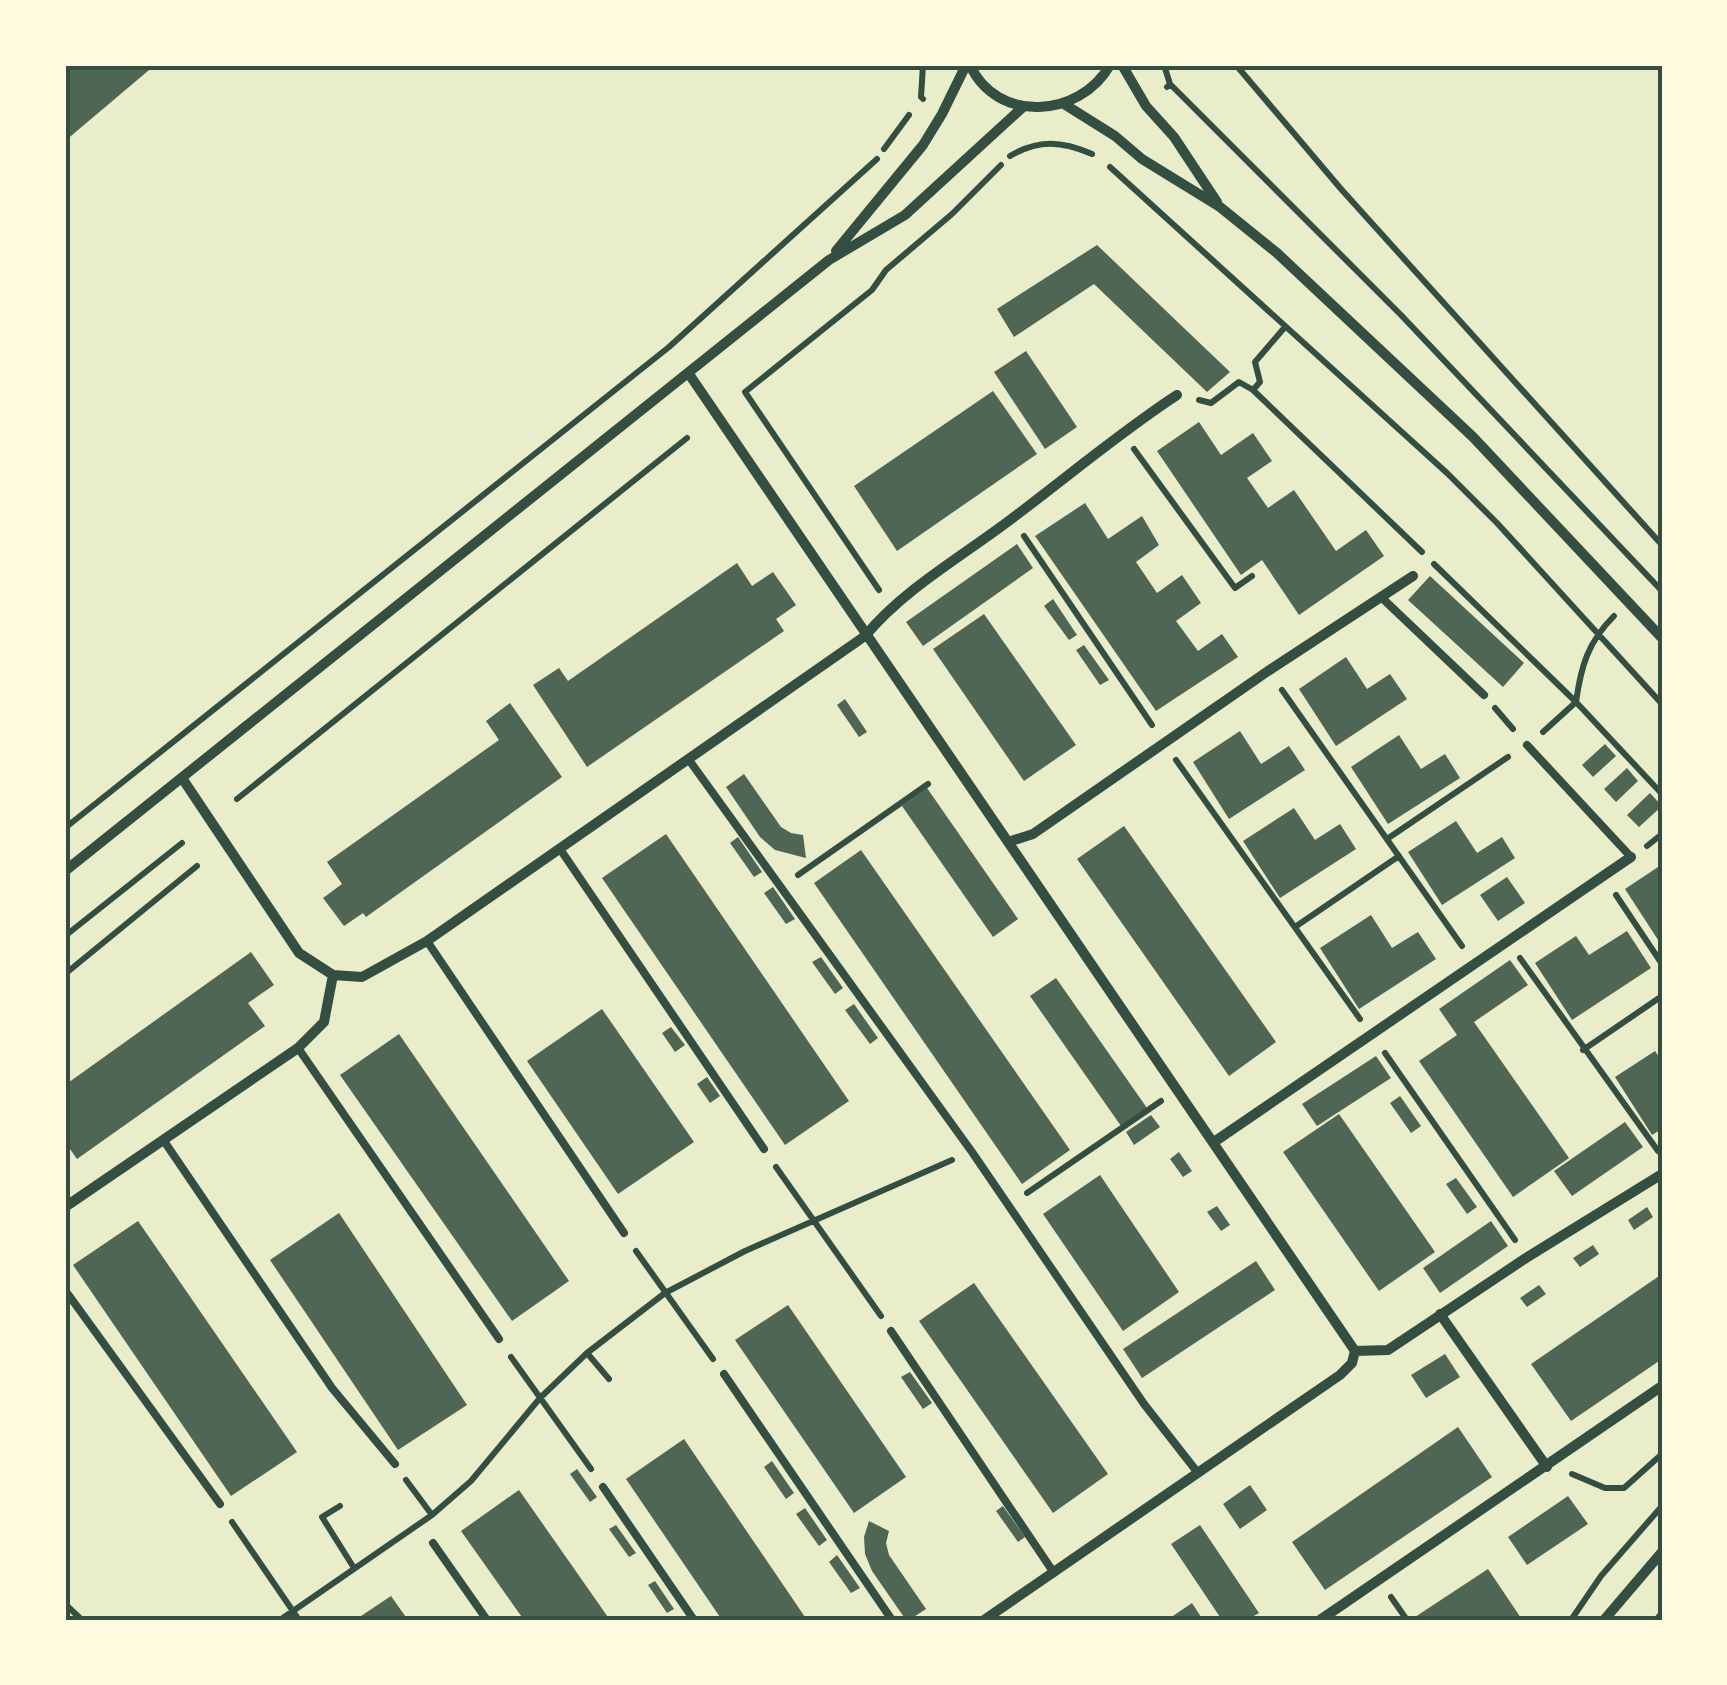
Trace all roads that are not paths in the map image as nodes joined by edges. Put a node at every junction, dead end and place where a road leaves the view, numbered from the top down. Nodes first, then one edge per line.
1 (968, 65) edge
2 (1110, 65) edge
3 (1122, 65) edge
4 (1064, 104) junction
5 (1024, 107) junction
6 (1220, 207) junction
7 (829, 260) junction
8 (689, 374) junction
9 (1177, 395) dead end
10 (1414, 576) dead end
11 (1381, 597) junction
12 (865, 636) junction
13 (1662, 638) edge
14 (1484, 695) road end
15 (1527, 745) road end
16 (689, 760) junction
17 (182, 778) junction
18 (1008, 842) junction
19 (560, 849) junction
20 (1631, 858) joint
21 (65, 871) edge
22 (427, 941) junction
23 (333, 975) junction
24 (298, 1048) junction
25 (164, 1141) junction
26 (1214, 1142) junction
27 (764, 1150) road end
28 (1662, 1174) edge
29 (65, 1207) edge
30 (624, 1233) road end
31 (65, 1290) edge
32 (1440, 1314) junction
33 (891, 1330) road end
34 (499, 1340) road end
35 (1355, 1351) junction
36 (724, 1374) road end
37 (1662, 1386) edge
38 (395, 1464) road end
39 (1547, 1466) junction
40 (1198, 1472) junction
41 (603, 1487) road end
42 (220, 1504) road end
43 (433, 1543) dead end
44 (1662, 1552) edge
45 (1054, 1572) junction
46 (487, 1620) edge
47 (694, 1620) edge
48 (892, 1620) edge
49 (984, 1620) edge
50 (1320, 1620) edge
51 (1604, 1620) edge

1 - 5 street
1 - 7 street
2 - 4 street
3 - 6 street
4 - 5 street
4 - 6 street
5 - 7 street
6 - 13 street
7 - 8 street
8 - 12 street
8 - 17 street
9 - 12 street
10 - 11 street
11 - 14 lane
11 - 18 street
12 - 16 street
12 - 18 street
15 - 20 lane
16 - 19 street
16 - 40 lane
17 - 21 street
17 - 23 street
18 - 26 street
19 - 22 street
19 - 27 lane
20 - 26 street
22 - 23 street
22 - 30 lane
23 - 24 street
24 - 25 street
24 - 34 lane
25 - 29 street
25 - 38 lane
26 - 35 street
28 - 32 street
31 - 42 lane
32 - 35 street
32 - 39 street
33 - 45 lane
35 - 40 street
36 - 48 lane
37 - 39 street
39 - 50 street
40 - 45 street
41 - 47 lane
43 - 46 lane
44 - 51 street
45 - 49 street

